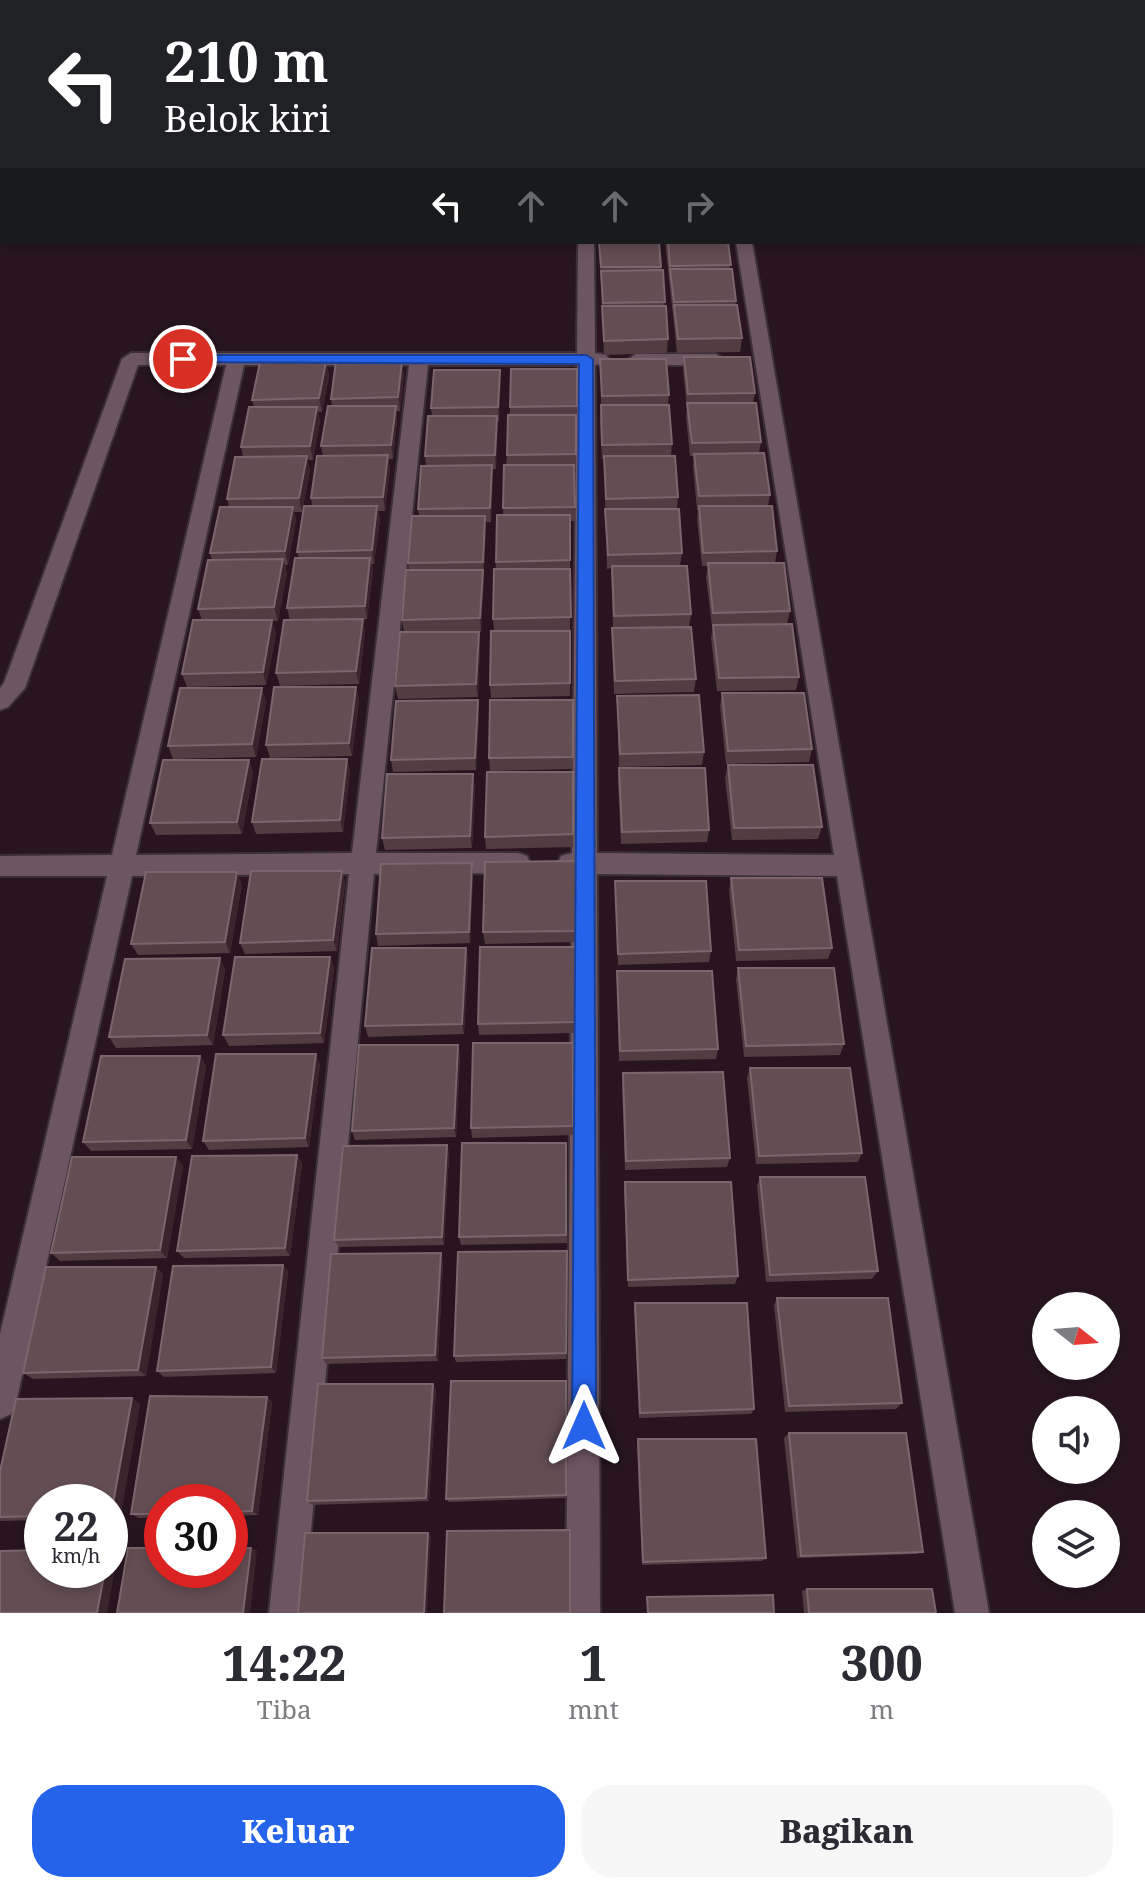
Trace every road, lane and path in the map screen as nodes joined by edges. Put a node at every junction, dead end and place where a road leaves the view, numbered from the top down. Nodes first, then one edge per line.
1 (586, 244) edge
2 (744, 244) edge
3 (236, 359) junction
4 (586, 359) junction
5 (419, 360) junction
6 (749, 360) junction
7 (0, 701) edge
8 (363, 862) junction
9 (585, 863) junction
10 (121, 865) junction
11 (0, 866) edge
12 (848, 866) junction
13 (0, 1403) edge
14 (286, 1613) edge
15 (583, 1613) edge
16 (972, 1613) edge

1 - 4 street
2 - 6 street
3 - 5 street
3 - 7 street
3 - 10 street
4 - 5 street
4 - 6 street
4 - 9 street
5 - 8 street
6 - 12 street
8 - 9 street
8 - 10 street
8 - 14 street
9 - 12 street
9 - 15 street
10 - 11 street
10 - 13 street
12 - 16 street

